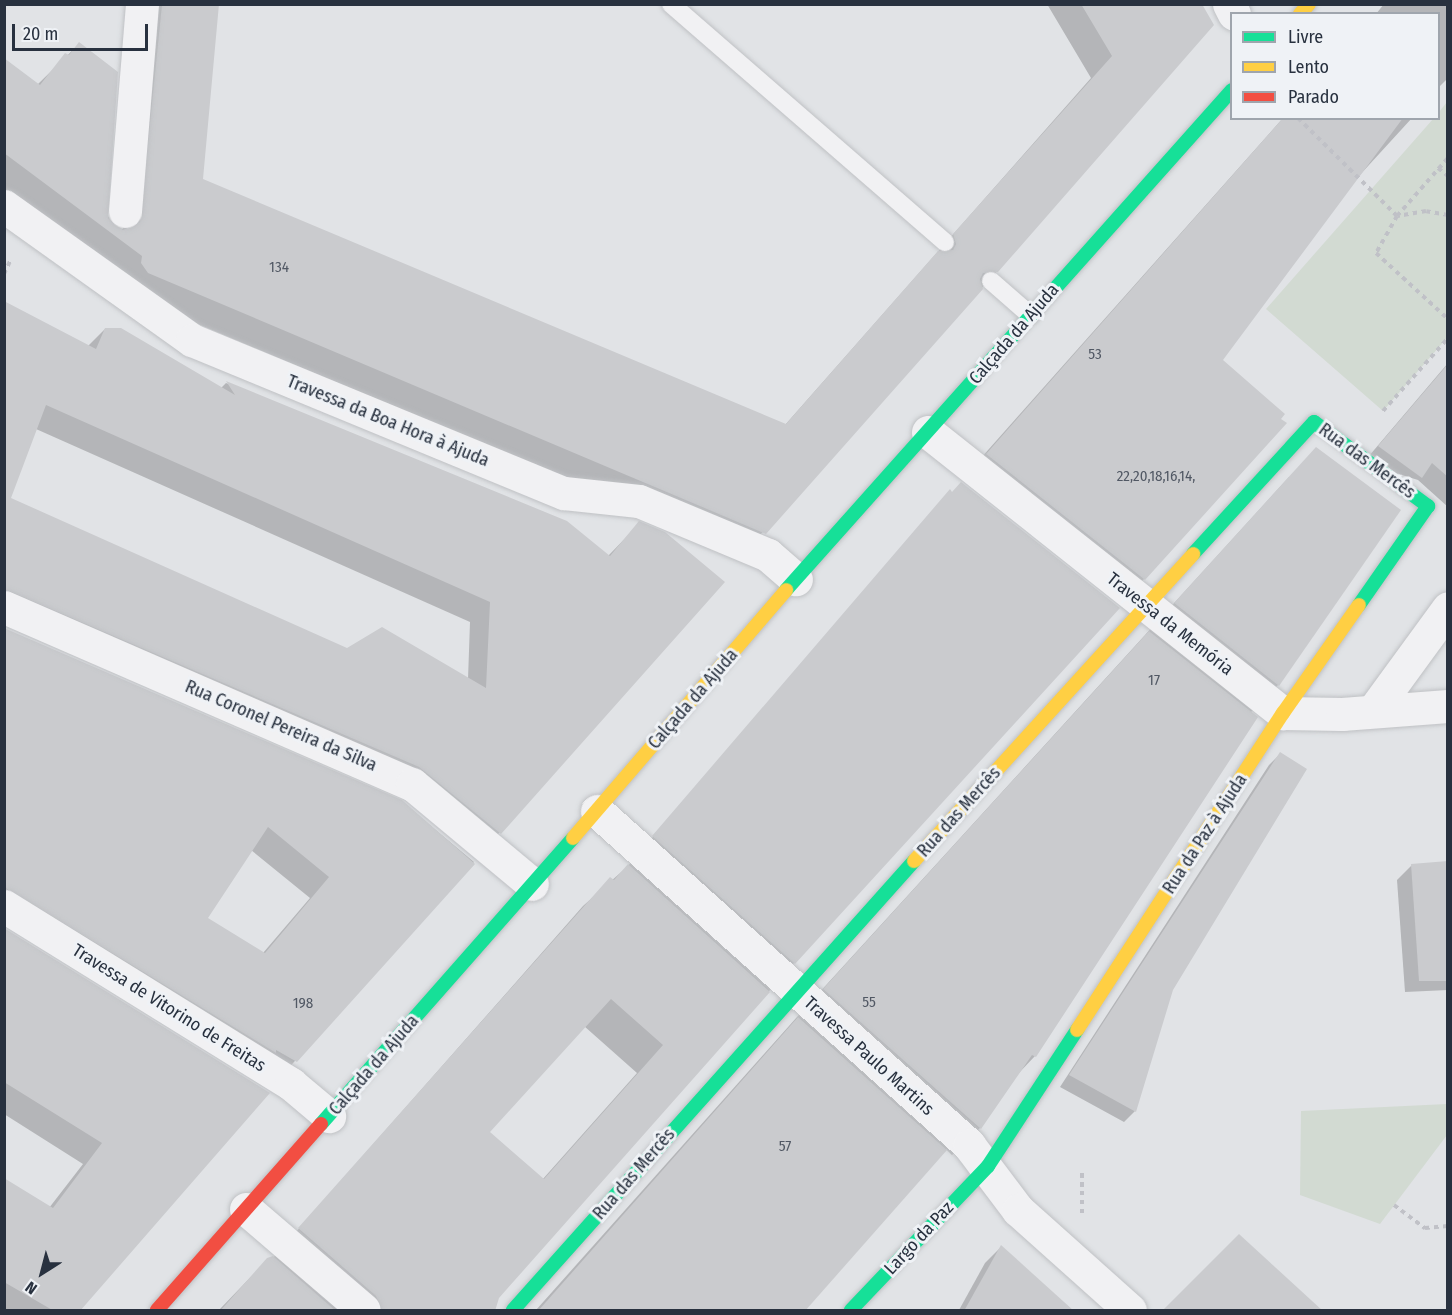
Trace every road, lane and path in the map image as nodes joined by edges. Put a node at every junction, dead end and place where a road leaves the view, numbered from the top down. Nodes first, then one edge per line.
1 (142, 4) edge
2 (671, 4) edge
3 (1230, 92) edge
4 (1300, 120) edge
5 (1448, 158) edge
6 (1438, 168) junction
7 (1448, 176) edge
8 (4, 206) edge
9 (125, 211) dead end
10 (1448, 215) edge
11 (1397, 216) junction
12 (945, 242) dead end
13 (4, 257) edge
14 (4, 274) edge
15 (991, 281) dead end
16 (1030, 315) junction
17 (1448, 319) edge
18 (1448, 338) edge
19 (1383, 411) dead end
20 (928, 432) junction
21 (1428, 506) joint
22 (796, 579) junction
23 (1147, 605) junction
24 (4, 607) edge
25 (1448, 608) edge
26 (1448, 706) edge
27 (1373, 711) junction
28 (1283, 713) junction
29 (597, 812) junction
30 (532, 884) junction
31 (4, 906) edge
32 (796, 991) junction
33 (329, 1116) junction
34 (988, 1166) junction
35 (1082, 1173) dead end
36 (1394, 1205) dead end
37 (1083, 1208) dead end
38 (246, 1209) junction
39 (1448, 1226) edge
40 (157, 1311) edge
41 (364, 1311) edge
42 (513, 1311) edge
43 (851, 1311) edge
44 (1130, 1311) edge

1 - 9 street
2 - 12 lane
3 - 16 street, Calçada da Ajuda
4 - 11 path
5 - 6 path
6 - 7 path
6 - 11 path
8 - 22 street, Travessa da Boa Hora à Ajuda
10 - 11 path
11 - 17 path
13 - 14 path
15 - 16 lane
16 - 20 street, Calçada da Ajuda
18 - 19 path
20 - 22 street, Calçada da Ajuda
20 - 23 street, Travessa da Memória
21 - 23 street, Rua das Mercês
21 - 28 street, Rua da Paz à Ajuda
22 - 29 street, Calçada da Ajuda
23 - 28 street, Travessa da Memória
23 - 32 street, Rua das Mercês
24 - 30 street, Rua Coronel Pereira da Silva
25 - 27 street
26 - 27 street
27 - 28 street
28 - 34 street, Rua da Paz à Ajuda
29 - 30 street, Calçada da Ajuda
29 - 32 street, Travessa Paulo Martins
30 - 33 street, Calçada da Ajuda
31 - 33 street, Travessa de Vitorino de Freitas
32 - 34 street, Travessa Paulo Martins
32 - 42 street, Rua das Mercês
33 - 38 street, Calçada da Ajuda
34 - 43 street, Largo da Paz
34 - 44 street, Travessa Paulo Martins
35 - 37 path
36 - 39 path
38 - 40 street, Calçada da Ajuda
38 - 41 street

